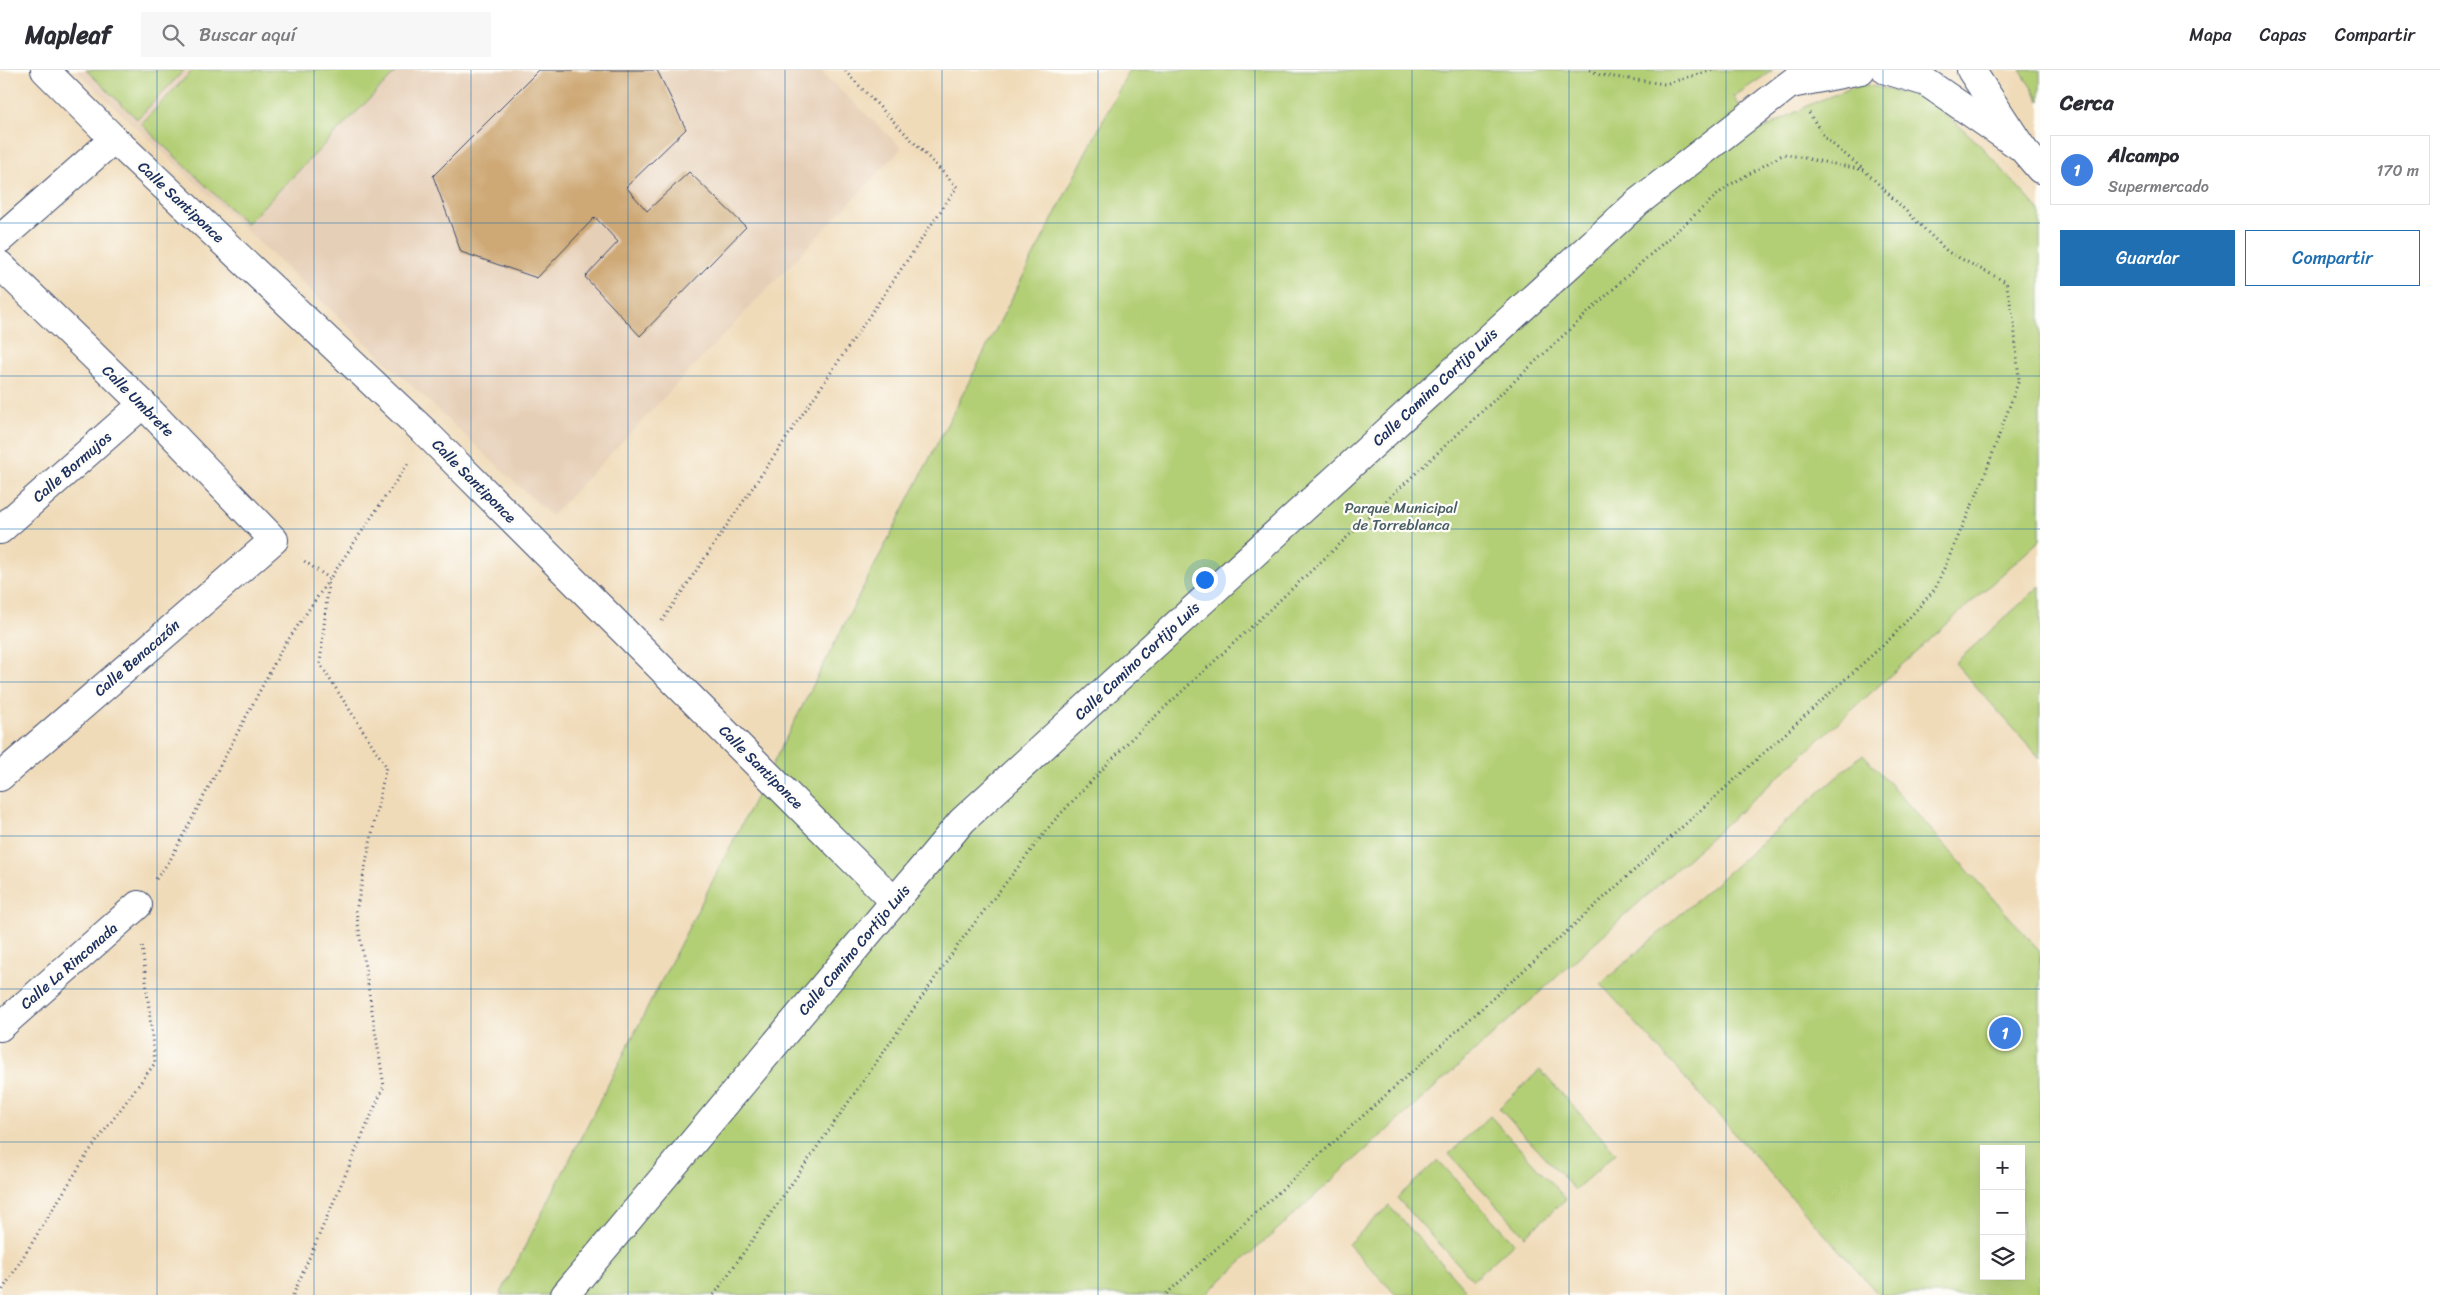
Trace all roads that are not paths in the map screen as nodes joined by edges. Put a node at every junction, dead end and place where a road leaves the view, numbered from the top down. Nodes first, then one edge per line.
1 (44, 70) edge
2 (1861, 70) edge
3 (1886, 70) edge
4 (1971, 70) edge
5 (1800, 77) edge
6 (114, 139) junction
7 (2022, 148) junction
8 (2040, 169) edge
9 (0, 239) edge
10 (0, 265) edge
11 (143, 404) junction
12 (0, 530) edge
13 (274, 540) joint
14 (0, 777) edge
15 (895, 902) junction
16 (138, 905) road end
17 (0, 1027) edge
18 (565, 1295) edge

1 - 6 street, Calle Santiponce
2 - 5 street, Calle Camino Cortijo Luis
3 - 7 street
4 - 7 street
5 - 15 street, Calle Camino Cortijo Luis
6 - 9 street
6 - 15 street, Calle Santiponce
7 - 8 street
10 - 11 street, Calle Umbrete
11 - 12 street, Calle Bormujos
11 - 13 street, Calle Umbrete
13 - 14 street, Calle Benacazón
15 - 18 street, Calle Camino Cortijo Luis
16 - 17 street, Calle La Rinconada

